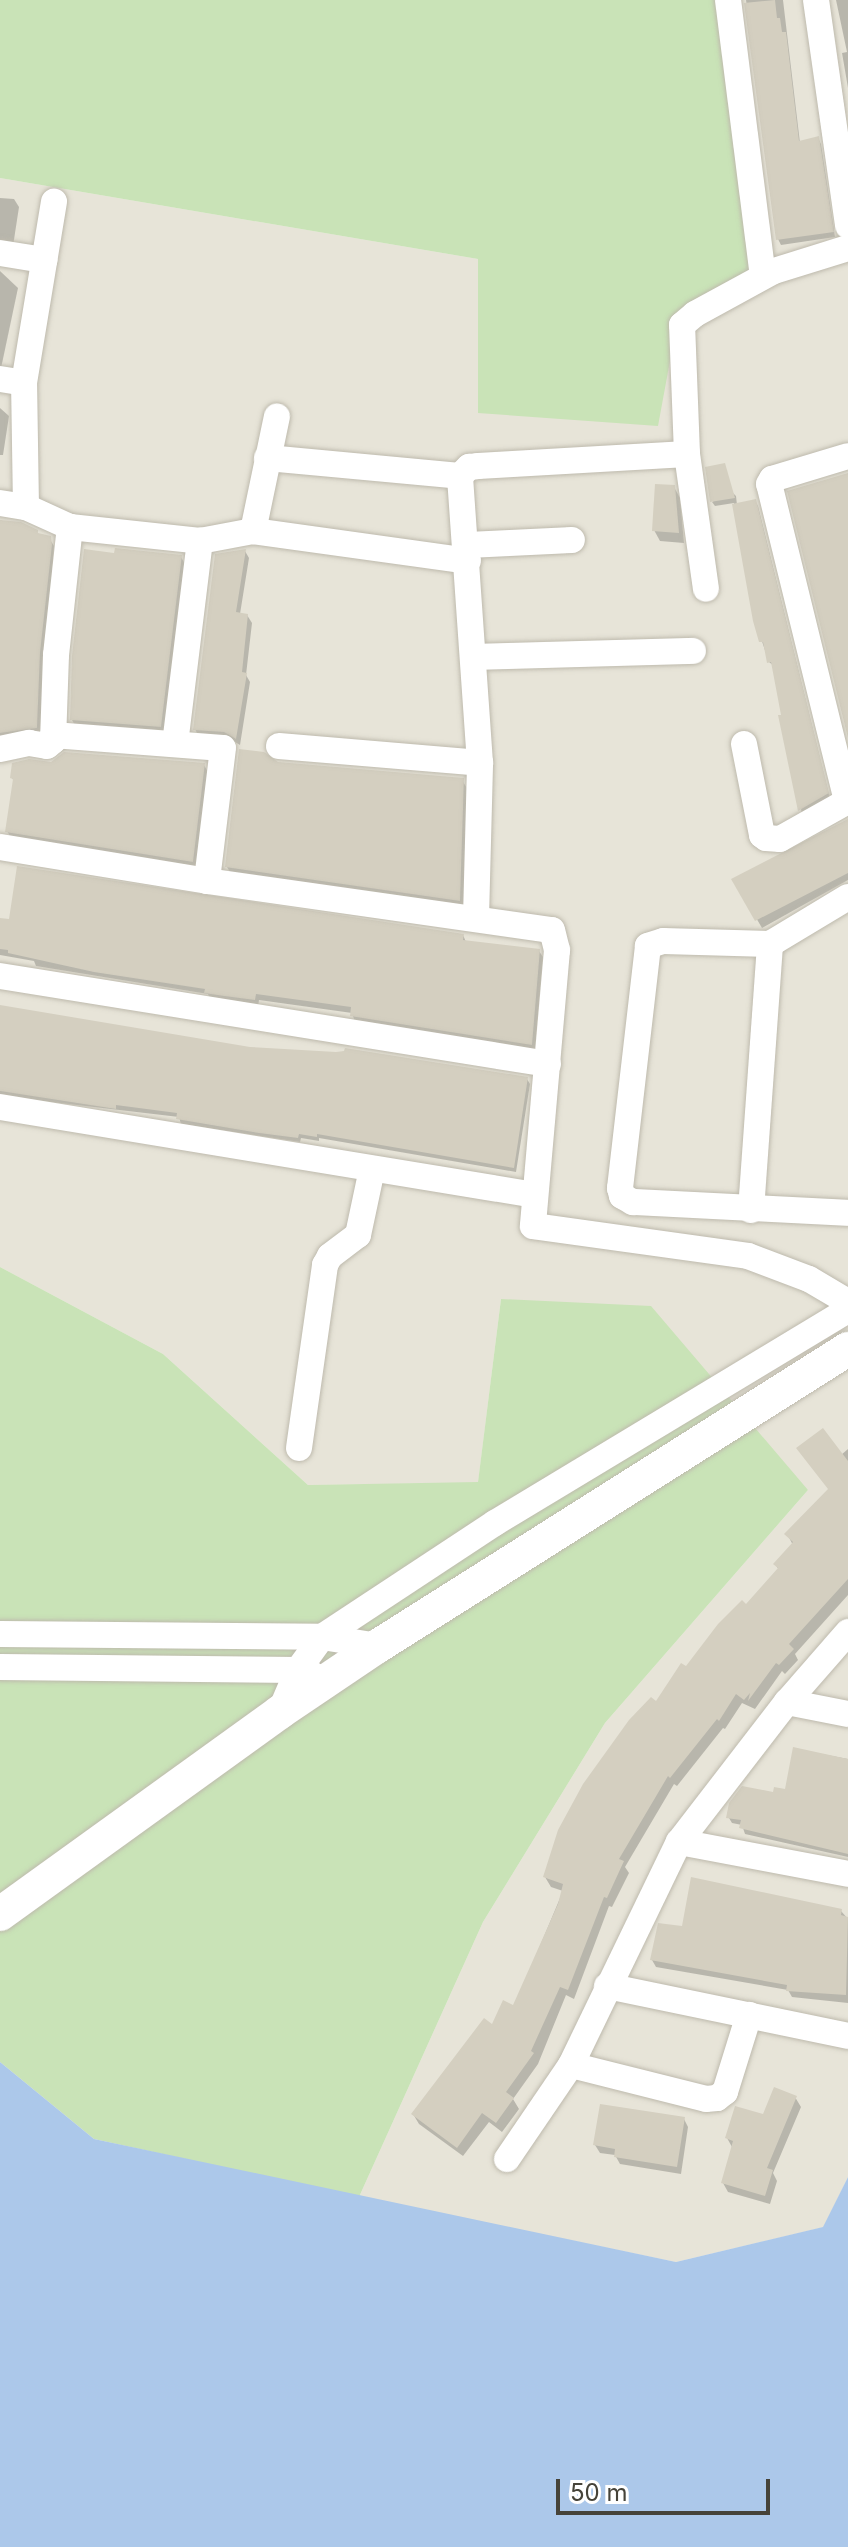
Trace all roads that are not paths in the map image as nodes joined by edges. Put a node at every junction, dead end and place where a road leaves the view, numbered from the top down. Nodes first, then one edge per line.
1 (728, 0) edge
2 (816, 0) edge
3 (840, 109) edge
4 (54, 201) dead end
5 (848, 226) edge
6 (848, 248) edge
7 (0, 253) edge
8 (44, 260) junction
9 (763, 276) junction
10 (12, 381) edge
11 (277, 416) dead end
12 (687, 454) junction
13 (848, 456) edge
14 (267, 458) junction
15 (460, 476) junction
16 (13, 505) edge
17 (70, 527) junction
18 (253, 531) junction
19 (572, 540) dead end
20 (200, 541) junction
21 (468, 553) junction
22 (706, 589) dead end
23 (693, 651) dead end
24 (476, 657) junction
25 (53, 735) junction
26 (175, 744) junction
27 (744, 744) dead end
28 (279, 746) dead end
29 (0, 749) edge
30 (480, 763) junction
31 (848, 801) edge
32 (0, 847) edge
33 (207, 881) junction
34 (848, 897) edge
35 (476, 918) junction
36 (770, 944) junction
37 (0, 976) edge
38 (548, 1064) junction
39 (0, 1107) edge
40 (372, 1169) junction
41 (535, 1195) junction
42 (751, 1210) junction
43 (848, 1213) edge
44 (848, 1302) edge
45 (848, 1310) edge
46 (848, 1349) edge
47 (299, 1448) dead end
48 (848, 1632) edge
49 (0, 1634) edge
50 (322, 1637) junction
51 (378, 1646) junction
52 (0, 1667) edge
53 (313, 1675) junction
54 (787, 1702) junction
55 (848, 1714) edge
56 (679, 1842) junction
57 (848, 1874) edge
58 (0, 1914) edge
59 (607, 1986) junction
60 (749, 2015) junction
61 (848, 2036) edge
62 (571, 2065) junction
63 (507, 2159) dead end

1 - 9 street
2 - 3 street
3 - 5 street
4 - 8 street
6 - 9 street
7 - 8 street
8 - 10 street
9 - 12 street
10 - 16 street
11 - 14 street
12 - 15 street
12 - 22 street
13 - 31 street
14 - 15 street
14 - 18 street
15 - 21 street
16 - 17 street
17 - 20 street
17 - 25 street
18 - 20 street
18 - 21 street
19 - 21 street
20 - 26 street
21 - 24 street
23 - 24 street
24 - 30 street
25 - 26 street
25 - 29 street
26 - 33 street
27 - 31 street
28 - 30 street
30 - 35 street
32 - 33 street
33 - 35 street
34 - 36 street
35 - 38 street
36 - 42 street
36 - 42 street
37 - 38 street
38 - 41 street
39 - 40 street
40 - 41 street
40 - 47 street
41 - 44 street
42 - 43 street
45 - 50 street
46 - 51 street
48 - 54 street
49 - 50 street
50 - 51 street
50 - 53 street
51 - 53 street
52 - 53 street
53 - 58 street
54 - 55 street
54 - 56 street
56 - 57 street
56 - 59 street
59 - 60 street
59 - 62 street
60 - 61 street
60 - 62 street
62 - 63 street

